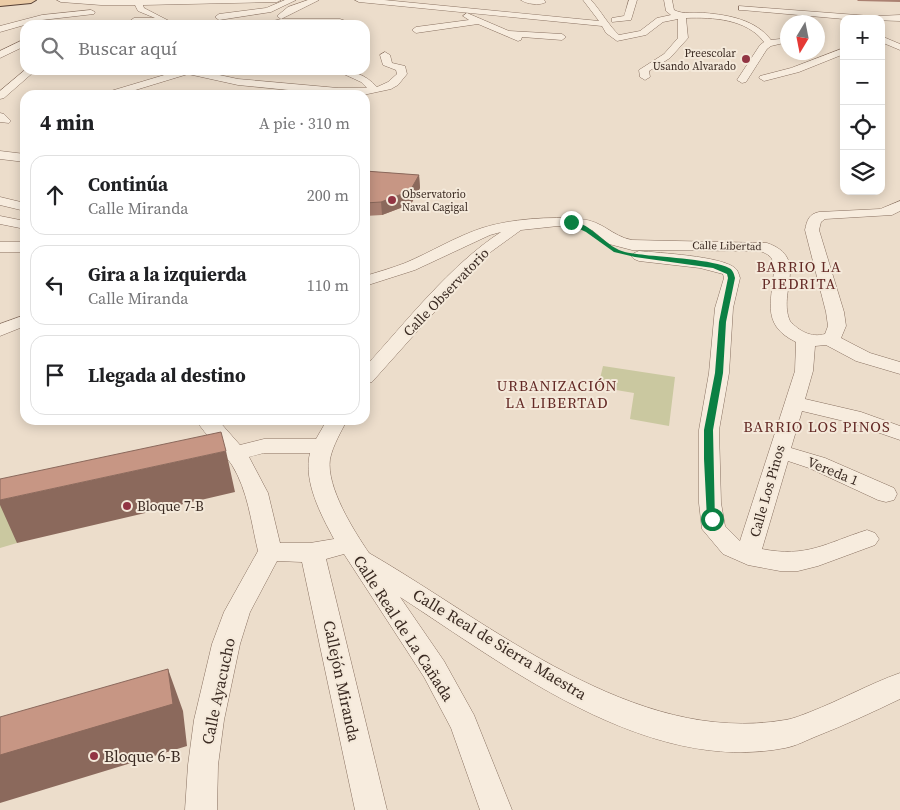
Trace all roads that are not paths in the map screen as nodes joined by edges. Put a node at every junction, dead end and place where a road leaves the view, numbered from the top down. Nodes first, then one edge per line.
1 (31, 0) edge
2 (61, 0) edge
3 (223, 0) edge
4 (278, 0) edge
5 (293, 0) edge
6 (315, 0) edge
7 (359, 0) edge
8 (525, 0) edge
9 (587, 0) edge
10 (633, 0) edge
11 (668, 0) edge
12 (16, 1) edge
13 (0, 2) edge
14 (138, 2) junction
15 (542, 2) dead end
16 (782, 2) dead end
17 (373, 3) edge
18 (424, 5) junction
19 (0, 7) edge
20 (742, 8) dead end
21 (94, 11) dead end
22 (803, 12) junction
23 (680, 15) junction
24 (801, 15) edge
25 (219, 18) dead end
26 (900, 18) edge
27 (840, 19) edge
28 (885, 19) edge
29 (34, 20) edge
30 (163, 20) edge
31 (276, 20) edge
32 (479, 21) junction
33 (20, 24) edge
34 (885, 24) edge
35 (607, 26) junction
36 (900, 26) edge
37 (0, 29) edge
38 (416, 30) dead end
39 (562, 37) dead end
40 (885, 40) edge
41 (780, 42) edge
42 (769, 43) junction
43 (20, 45) edge
44 (899, 45) edge
45 (885, 47) edge
46 (840, 52) edge
47 (0, 55) edge
48 (386, 60) dead end
49 (25, 75) edge
50 (171, 75) edge
51 (201, 75) edge
52 (352, 75) edge
53 (645, 77) dead end
54 (764, 78) dead end
55 (742, 80) dead end
56 (15, 83) junction
57 (0, 90) edge
58 (124, 90) edge
59 (332, 90) edge
60 (370, 90) edge
61 (374, 90) junction
62 (0, 96) edge
63 (0, 155) edge
64 (20, 157) edge
65 (0, 201) edge
66 (20, 205) edge
67 (900, 205) edge
68 (0, 220) edge
69 (571, 222) junction
70 (20, 224) edge
71 (522, 227) junction
72 (0, 247) edge
73 (20, 247) edge
74 (370, 280) edge
75 (20, 311) edge
76 (0, 318) edge
77 (20, 322) edge
78 (0, 331) edge
79 (805, 339) junction
80 (829, 339) junction
81 (900, 368) edge
82 (370, 373) edge
83 (794, 403) junction
84 (211, 425) edge
85 (334, 425) edge
86 (900, 433) edge
87 (323, 446) junction
88 (779, 451) junction
89 (234, 454) junction
90 (886, 494) dead end
91 (867, 539) dead end
92 (270, 551) junction
93 (355, 551) junction
94 (312, 553) junction
95 (748, 556) junction
96 (900, 685) edge
97 (201, 810) edge
98 (371, 810) edge
99 (496, 810) edge

1 - 12 main road
2 - 14 street
3 - 4 street
3 - 14 street
4 - 5 street
5 - 25 street
6 - 31 street
7 - 17 street
8 - 15 street
9 - 35 street
10 - 35 street
11 - 23 street
12 - 13 main road
12 - 19 street
14 - 30 street
16 - 22 street
17 - 18 street
18 - 32 street
18 - 35 street
20 - 22 street
21 - 29 street
22 - 24 street
22 - 27 street
23 - 35 street
23 - 42 street
23 - 53 street
26 - 28 street
32 - 38 street
32 - 39 street
33 - 37 street
34 - 36 street
40 - 44 street
41 - 42 street
42 - 55 street
43 - 47 street
44 - 45 street
46 - 54 street
48 - 61 street
49 - 56 street
50 - 58 street
51 - 59 street
52 - 61 street
56 - 57 street
56 - 62 street
60 - 61 street
63 - 64 street
65 - 66 street
67 - 80 street
68 - 70 street
69 - 71 street, Calle Libertad
69 - 79 street, Calle Libertad
69 - 95 street
71 - 74 street, Calle Observatorio
71 - 82 street, Calle Observatorio
72 - 73 street
75 - 76 street
77 - 78 street
79 - 80 street
79 - 83 street, Calle Los Pinos
80 - 81 street
83 - 86 street
83 - 88 street, Calle Los Pinos
84 - 89 street
85 - 87 street
87 - 89 street
87 - 93 street, Calle Real de La Cañada
88 - 90 street, Vereda 1
88 - 95 street, Calle Los Pinos
89 - 92 street
91 - 95 street
92 - 94 street
92 - 97 street, Calle Ayacucho
93 - 94 street
93 - 96 street, Calle Real de Sierra Maestra
93 - 99 street, Calle Real de La Cañada
94 - 98 street, Callejón Miranda

